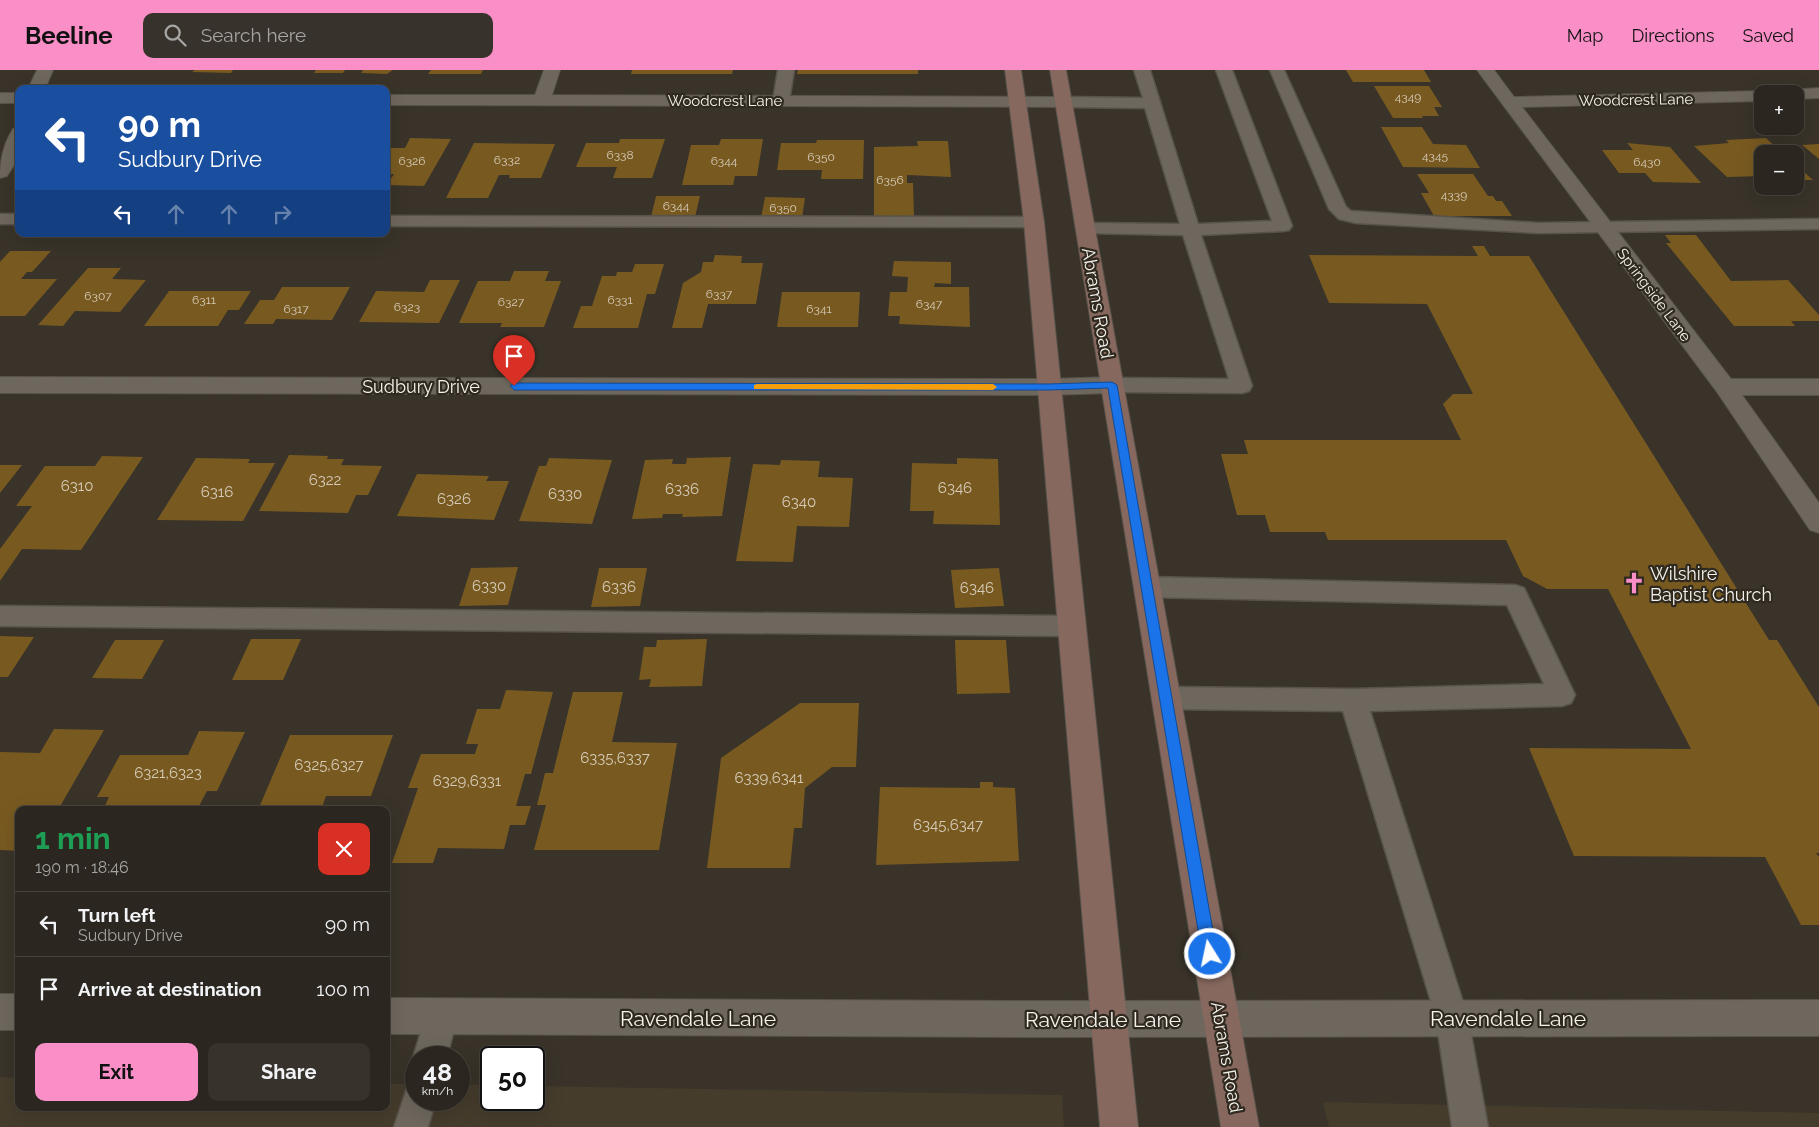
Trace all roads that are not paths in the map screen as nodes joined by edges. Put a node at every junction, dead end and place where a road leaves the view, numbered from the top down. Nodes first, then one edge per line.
1 (45, 70) edge
2 (552, 70) edge
3 (786, 70) edge
4 (1013, 70) edge
5 (1058, 70) edge
6 (1142, 70) edge
7 (1224, 70) edge
8 (1278, 70) edge
9 (1485, 70) edge
10 (38, 85) edge
11 (1819, 92) edge
12 (1804, 93) edge
13 (1754, 96) edge
14 (0, 98) edge
15 (15, 98) edge
16 (390, 100) edge
17 (781, 100) junction
18 (541, 101) junction
19 (1017, 102) junction
20 (1064, 102) junction
21 (1509, 102) junction
22 (1152, 103) junction
23 (15, 144) edge
24 (0, 172) edge
25 (0, 219) edge
26 (15, 219) edge
27 (390, 220) edge
28 (1034, 222) junction
29 (1819, 224) edge
30 (1602, 227) junction
31 (1085, 228) junction
32 (1191, 230) junction
33 (0, 385) edge
34 (1112, 385) junction
35 (1049, 387) junction
36 (1725, 387) junction
37 (1819, 387) edge
38 (1819, 523) edge
39 (1147, 587) junction
40 (0, 616) edge
41 (1072, 626) junction
42 (1166, 698) junction
43 (1353, 700) junction
44 (0, 1012) edge
45 (15, 1012) edge
46 (390, 1016) edge
47 (441, 1017) junction
48 (1452, 1018) junction
49 (1819, 1018) edge
50 (1110, 1019) junction
51 (1220, 1019) junction
52 (433, 1046) edge
53 (416, 1111) edge
54 (412, 1127) edge
55 (1120, 1127) edge
56 (1240, 1127) edge
57 (1470, 1127) edge

1 - 10 street
2 - 18 street
3 - 17 lane
4 - 19 main road
5 - 20 main road, Abrams Road
6 - 22 lane
7 - 32 lane
8 - 30 lane
9 - 21 street, Springside Lane
11 - 12 street
13 - 21 street, Woodcrest Lane
14 - 15 street
16 - 18 street, Woodcrest Lane
17 - 18 street, Woodcrest Lane
17 - 19 street, Woodcrest Lane
19 - 20 street, Woodcrest Lane
19 - 28 main road
20 - 22 lane
20 - 31 main road, Abrams Road
21 - 30 street, Springside Lane
22 - 32 lane
23 - 24 street
25 - 26 lane
27 - 28 lane
28 - 35 main road
29 - 30 lane
30 - 36 street, Springside Lane
31 - 32 lane
31 - 34 main road, Abrams Road
32 - 34 lane
33 - 35 street, Sudbury Drive
34 - 35 street, Sudbury Drive
34 - 39 main road, Abrams Road
35 - 41 main road
36 - 37 street
36 - 38 street, Springside Lane
39 - 42 main road, Abrams Road
39 - 43 lane
40 - 41 lane
41 - 50 main road
42 - 43 lane
42 - 51 main road, Abrams Road
43 - 48 lane
44 - 45 street
46 - 47 street, Ravendale Lane
47 - 50 street, Ravendale Lane
47 - 52 lane
48 - 49 street, Ravendale Lane
48 - 51 street, Ravendale Lane
48 - 57 lane
50 - 51 street, Ravendale Lane
50 - 55 main road
51 - 56 main road, Abrams Road
53 - 54 lane

